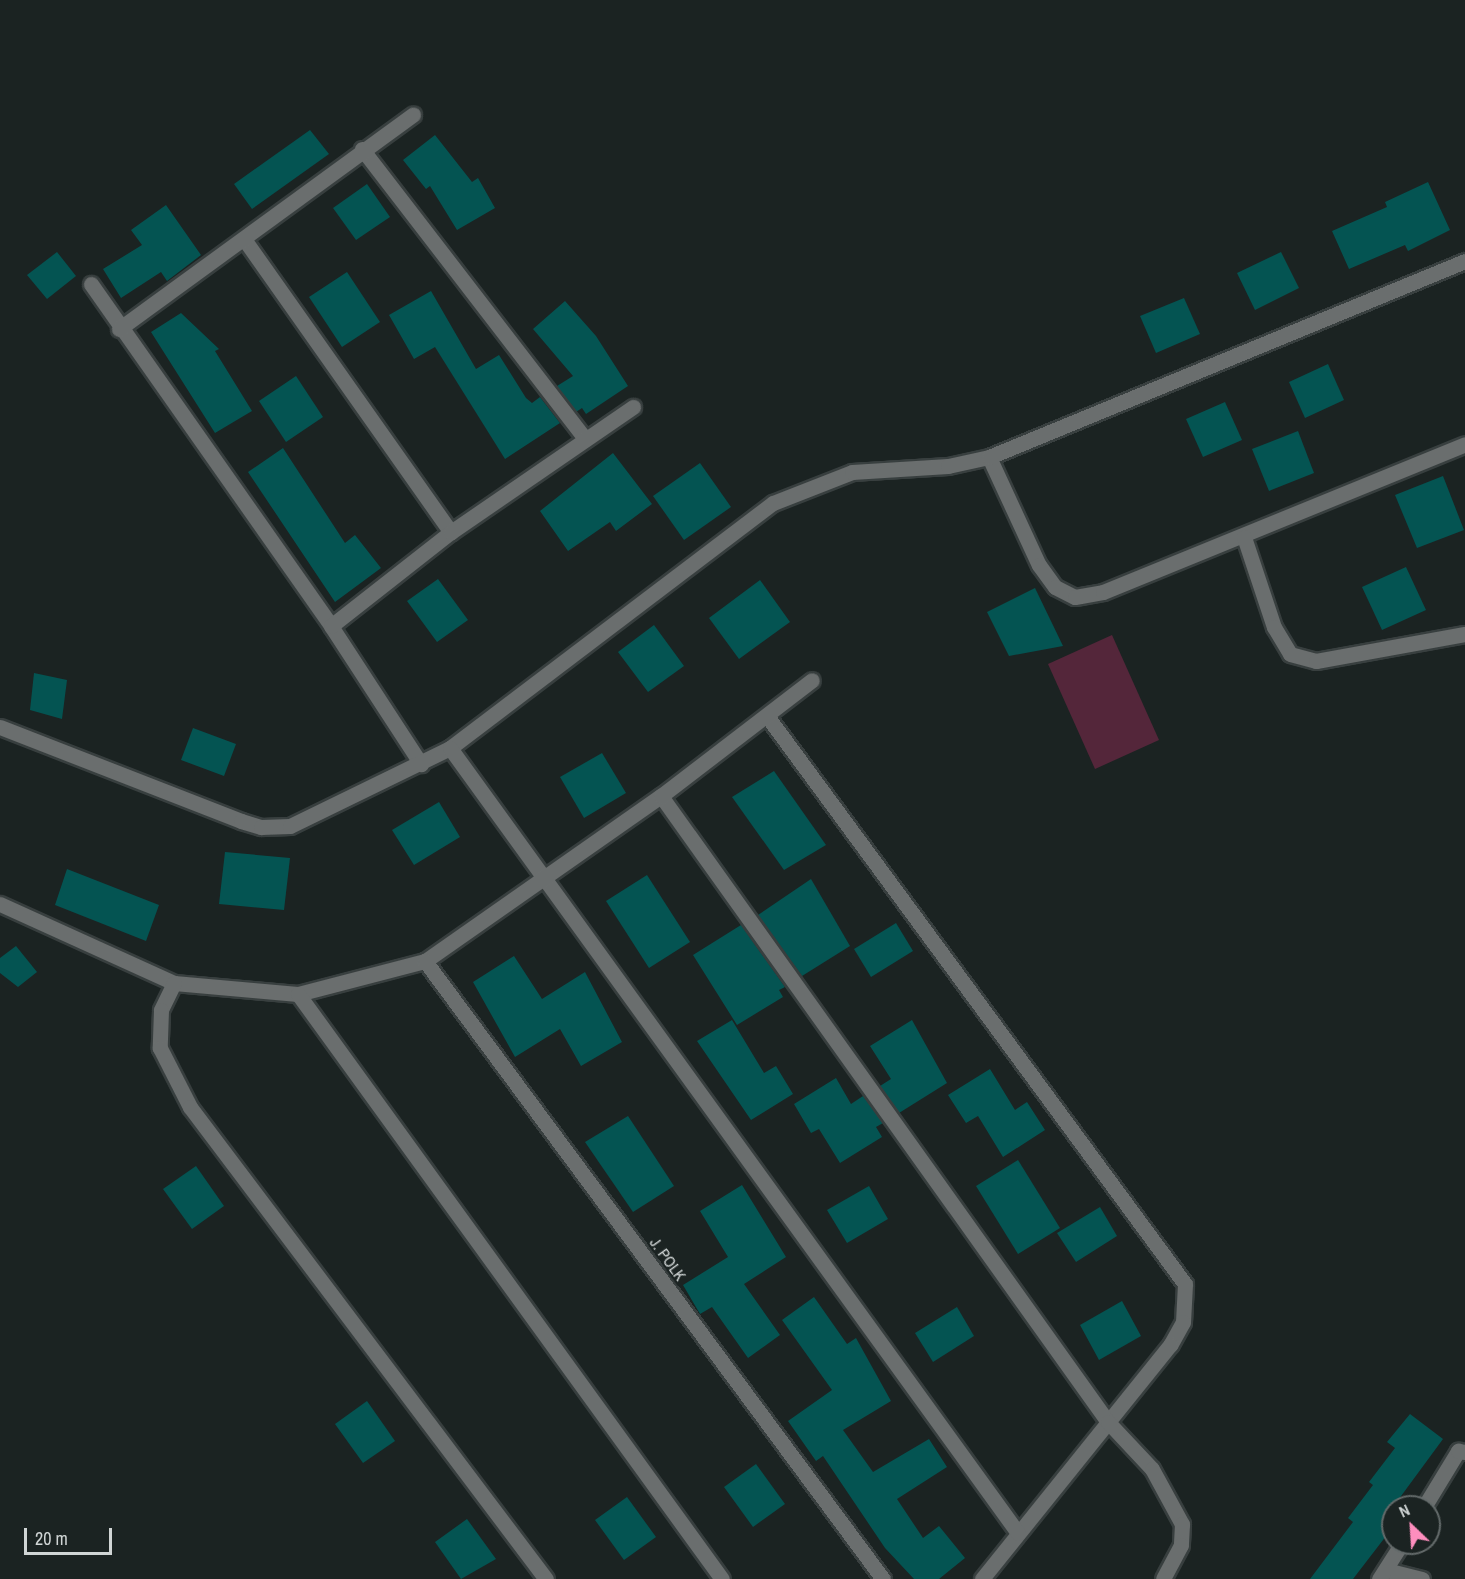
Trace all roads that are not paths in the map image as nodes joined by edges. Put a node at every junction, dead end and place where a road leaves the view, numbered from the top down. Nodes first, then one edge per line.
1 (412, 115) dead end
2 (362, 149) junction
3 (244, 239) junction
4 (1465, 261) edge
5 (92, 284) dead end
6 (120, 329) junction
7 (633, 407) dead end
8 (585, 439) junction
9 (1465, 444) edge
10 (989, 457) junction
11 (451, 532) junction
12 (1244, 537) junction
13 (331, 626) junction
14 (1465, 634) edge
15 (812, 680) dead end
16 (767, 716) junction
17 (0, 727) edge
18 (450, 748) junction
19 (421, 764) junction
20 (660, 796) junction
21 (544, 880) junction
22 (0, 903) edge
23 (425, 961) junction
24 (174, 983) junction
25 (298, 994) junction
26 (1108, 1422) junction
27 (1465, 1452) edge
28 (1431, 1495) edge
29 (1018, 1533) junction
30 (1395, 1555) edge
31 (1383, 1574) edge
32 (546, 1579) edge
33 (722, 1579) edge
34 (883, 1579) edge
35 (982, 1579) edge
36 (1163, 1579) edge
37 (1422, 1579) edge

1 - 2 street
2 - 3 street
2 - 8 street
3 - 6 street
3 - 11 street
4 - 10 street
5 - 6 street
6 - 13 street
7 - 8 street
8 - 11 street
9 - 12 street
10 - 12 street
10 - 18 street
11 - 13 street
12 - 14 street
13 - 19 street
15 - 16 street
16 - 20 street
16 - 26 street
17 - 19 street
18 - 19 street
18 - 21 street
20 - 21 street
20 - 26 street
21 - 23 street
21 - 29 street
22 - 24 street
23 - 25 street
23 - 34 street, J. POLK
24 - 25 street
24 - 32 street
25 - 33 street
26 - 29 street
26 - 36 street
27 - 28 street
29 - 35 street
30 - 31 street
31 - 37 street

